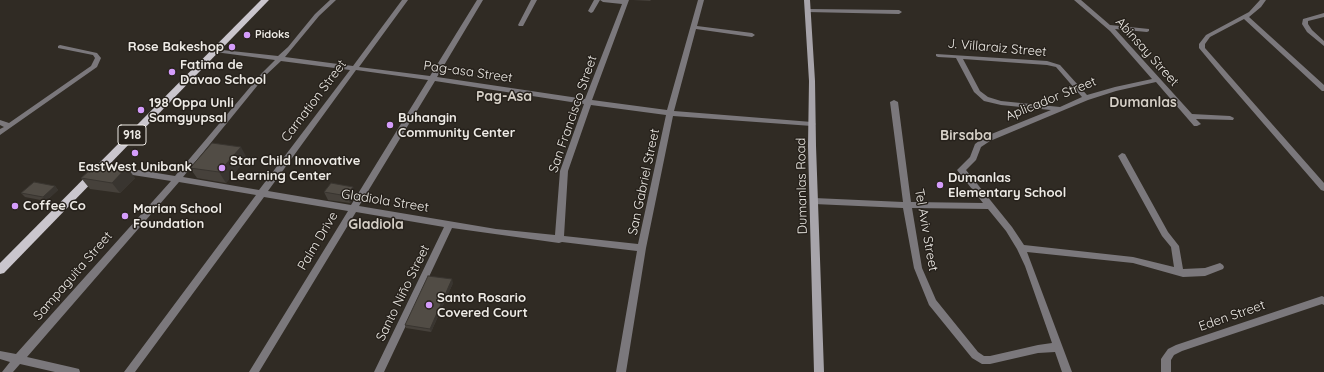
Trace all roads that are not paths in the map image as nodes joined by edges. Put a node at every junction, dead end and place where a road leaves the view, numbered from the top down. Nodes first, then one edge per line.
1 (265, 0) edge
2 (333, 0) edge
3 (404, 0) edge
4 (480, 0) edge
5 (534, 0) edge
6 (597, 0) edge
7 (603, 0) edge
8 (702, 0) edge
9 (807, 0) edge
10 (1076, 0) edge
11 (1263, 0) edge
12 (626, 1) edge
13 (591, 11) dead end
14 (808, 11) junction
15 (898, 12) dead end
16 (1324, 15) edge
17 (1244, 16) junction
18 (521, 25) dead end
19 (694, 27) junction
20 (1109, 27) junction
21 (1147, 30) dead end
22 (752, 35) dead end
23 (1324, 44) edge
24 (60, 47) dead end
25 (215, 50) junction
26 (938, 55) dead end
27 (959, 57) junction
28 (280, 58) junction
29 (353, 68) junction
30 (431, 78) junction
31 (1157, 80) junction
32 (1324, 89) edge
33 (1086, 98) junction
34 (588, 102) junction
35 (894, 102) dead end
36 (1061, 110) junction
37 (670, 113) junction
38 (1189, 116) junction
39 (1230, 118) dead end
40 (0, 122) edge
41 (812, 124) junction
42 (1197, 124) dead end
43 (9, 126) junction
44 (0, 132) edge
45 (1122, 156) dead end
46 (101, 167) junction
47 (177, 179) junction
48 (1324, 188) edge
49 (260, 194) junction
50 (814, 201) junction
51 (907, 205) junction
52 (990, 206) junction
53 (352, 208) junction
54 (450, 224) junction
55 (559, 240) junction
56 (642, 248) junction
57 (1020, 248) junction
58 (1220, 267) dead end
59 (0, 270) edge
60 (1179, 272) junction
61 (1323, 300) edge
62 (1058, 347) junction
63 (0, 355) edge
64 (18, 359) junction
65 (7, 372) edge
66 (75, 372) edge
67 (129, 372) edge
68 (254, 372) edge
69 (379, 372) edge
70 (621, 372) edge
71 (819, 372) edge
72 (1067, 372) edge
73 (1166, 372) edge

1 - 25 main road, 918
2 - 28 street, Sampaguita Street
3 - 29 street, Carnation Street
4 - 30 street, Palm Drive
5 - 18 street
6 - 13 street
7 - 12 street
8 - 19 street, San Gabriel Street
9 - 14 main road, Dumanlas Road
10 - 20 street, Abinsay Street
11 - 17 street
12 - 34 street, San Francisco Street
14 - 15 street
14 - 41 main road, Dumanlas Road
16 - 23 street
17 - 32 street
17 - 48 street
19 - 22 street
19 - 37 street, San Gabriel Street
20 - 21 street
20 - 31 street, Abinsay Street
24 - 43 street
25 - 28 street, Pag-asa Street
25 - 46 main road, 918
26 - 27 street, J. Villaraiz Street
27 - 33 street, J. Villaraiz Street
27 - 36 street
28 - 29 street, Pag-asa Street
28 - 47 street, Sampaguita Street
29 - 30 street, Pag-asa Street
29 - 49 street, Carnation Street
30 - 34 street, Pag-asa Street
30 - 53 street, Palm Drive
31 - 33 street, Aplicador Street
31 - 38 street, Abinsay Street
33 - 36 street, Aplicador Street
34 - 37 street, Pag-asa Street
34 - 55 street, San Francisco Street
35 - 51 street, Tel Aviv Street
36 - 52 street, Aplicador Street
37 - 41 street, Pag-asa Street
37 - 56 street, San Gabriel Street
38 - 39 street
38 - 42 street, Abinsay Street
40 - 43 street
41 - 50 main road, Dumanlas Road
43 - 44 street
45 - 60 street
46 - 47 street, Gladiola Street
46 - 59 main road, 918
47 - 49 street, Gladiola Street
47 - 64 street, Sampaguita Street
49 - 53 street, Gladiola Street
49 - 67 street, Carnation Street
50 - 51 street
50 - 71 main road, Dumanlas Road
51 - 52 street
51 - 62 street, Tel Aviv Street
52 - 57 street, Aplicador Street
53 - 54 street, Gladiola Street
53 - 68 street, Palm Drive
54 - 55 street, Gladiola Street
54 - 69 street, Santo Niño Street
55 - 56 street, Gladiola Street
56 - 70 street, San Gabriel Street
57 - 60 street
57 - 62 street, Aplicador Street
58 - 60 street
61 - 73 street, Eden Street
62 - 72 street, Aplicador Street
63 - 64 street
64 - 65 street, Sampaguita Street
64 - 66 street

